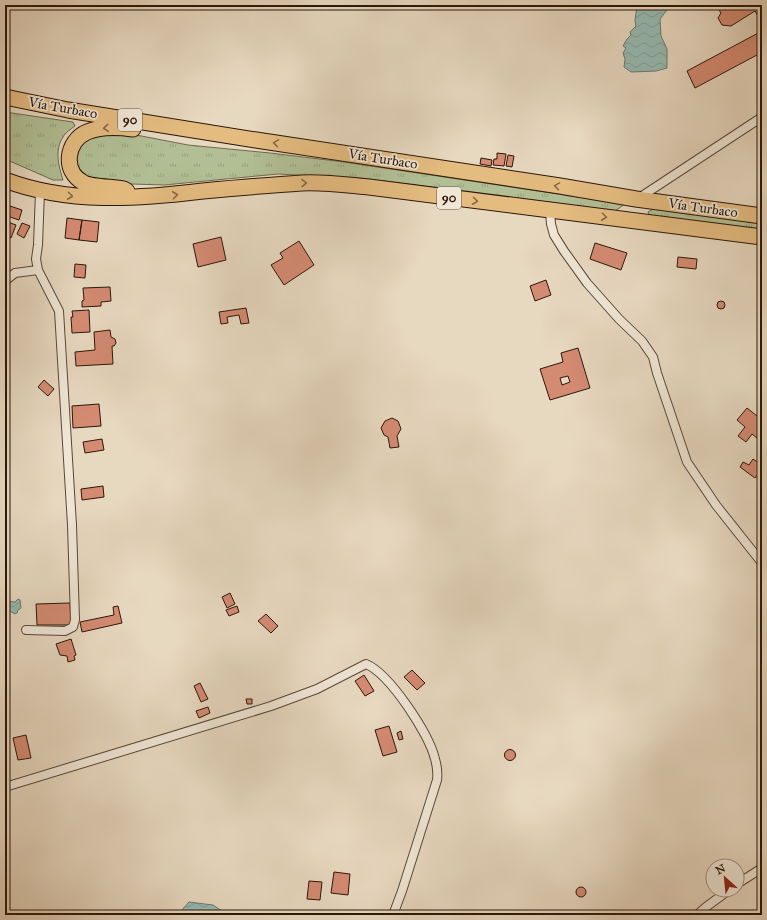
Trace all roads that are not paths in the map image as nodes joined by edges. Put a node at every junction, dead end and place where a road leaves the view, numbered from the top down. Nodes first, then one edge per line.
1 (5, 97) edge
2 (762, 117) edge
3 (256, 140) junction
4 (5, 180) edge
5 (40, 190) junction
6 (136, 197) junction
7 (636, 199) junction
8 (550, 211) junction
9 (762, 216) edge
10 (762, 237) edge
11 (38, 270) junction
12 (5, 281) edge
13 (762, 563) edge
14 (26, 630) dead end
15 (5, 787) edge
16 (762, 868) edge
17 (745, 879) edge
18 (718, 898) edge
19 (393, 915) edge
20 (697, 915) edge

1 - 3 highway, Vía Turbaco / 90
2 - 7 street
3 -> 6 highway
7 -> 3 highway, Vía Turbaco / 90
4 - 5 highway, Vía Turbaco / 90
5 -> 6 highway, Vía Turbaco / 90
5 - 11 street
6 -> 8 highway, Vía Turbaco / 90
7 - 9 highway, Vía Turbaco / 90
8 -> 10 highway, Vía Turbaco / 90
8 - 13 street
11 - 12 street
11 - 14 street
15 - 19 street
16 - 17 street
18 - 20 street

